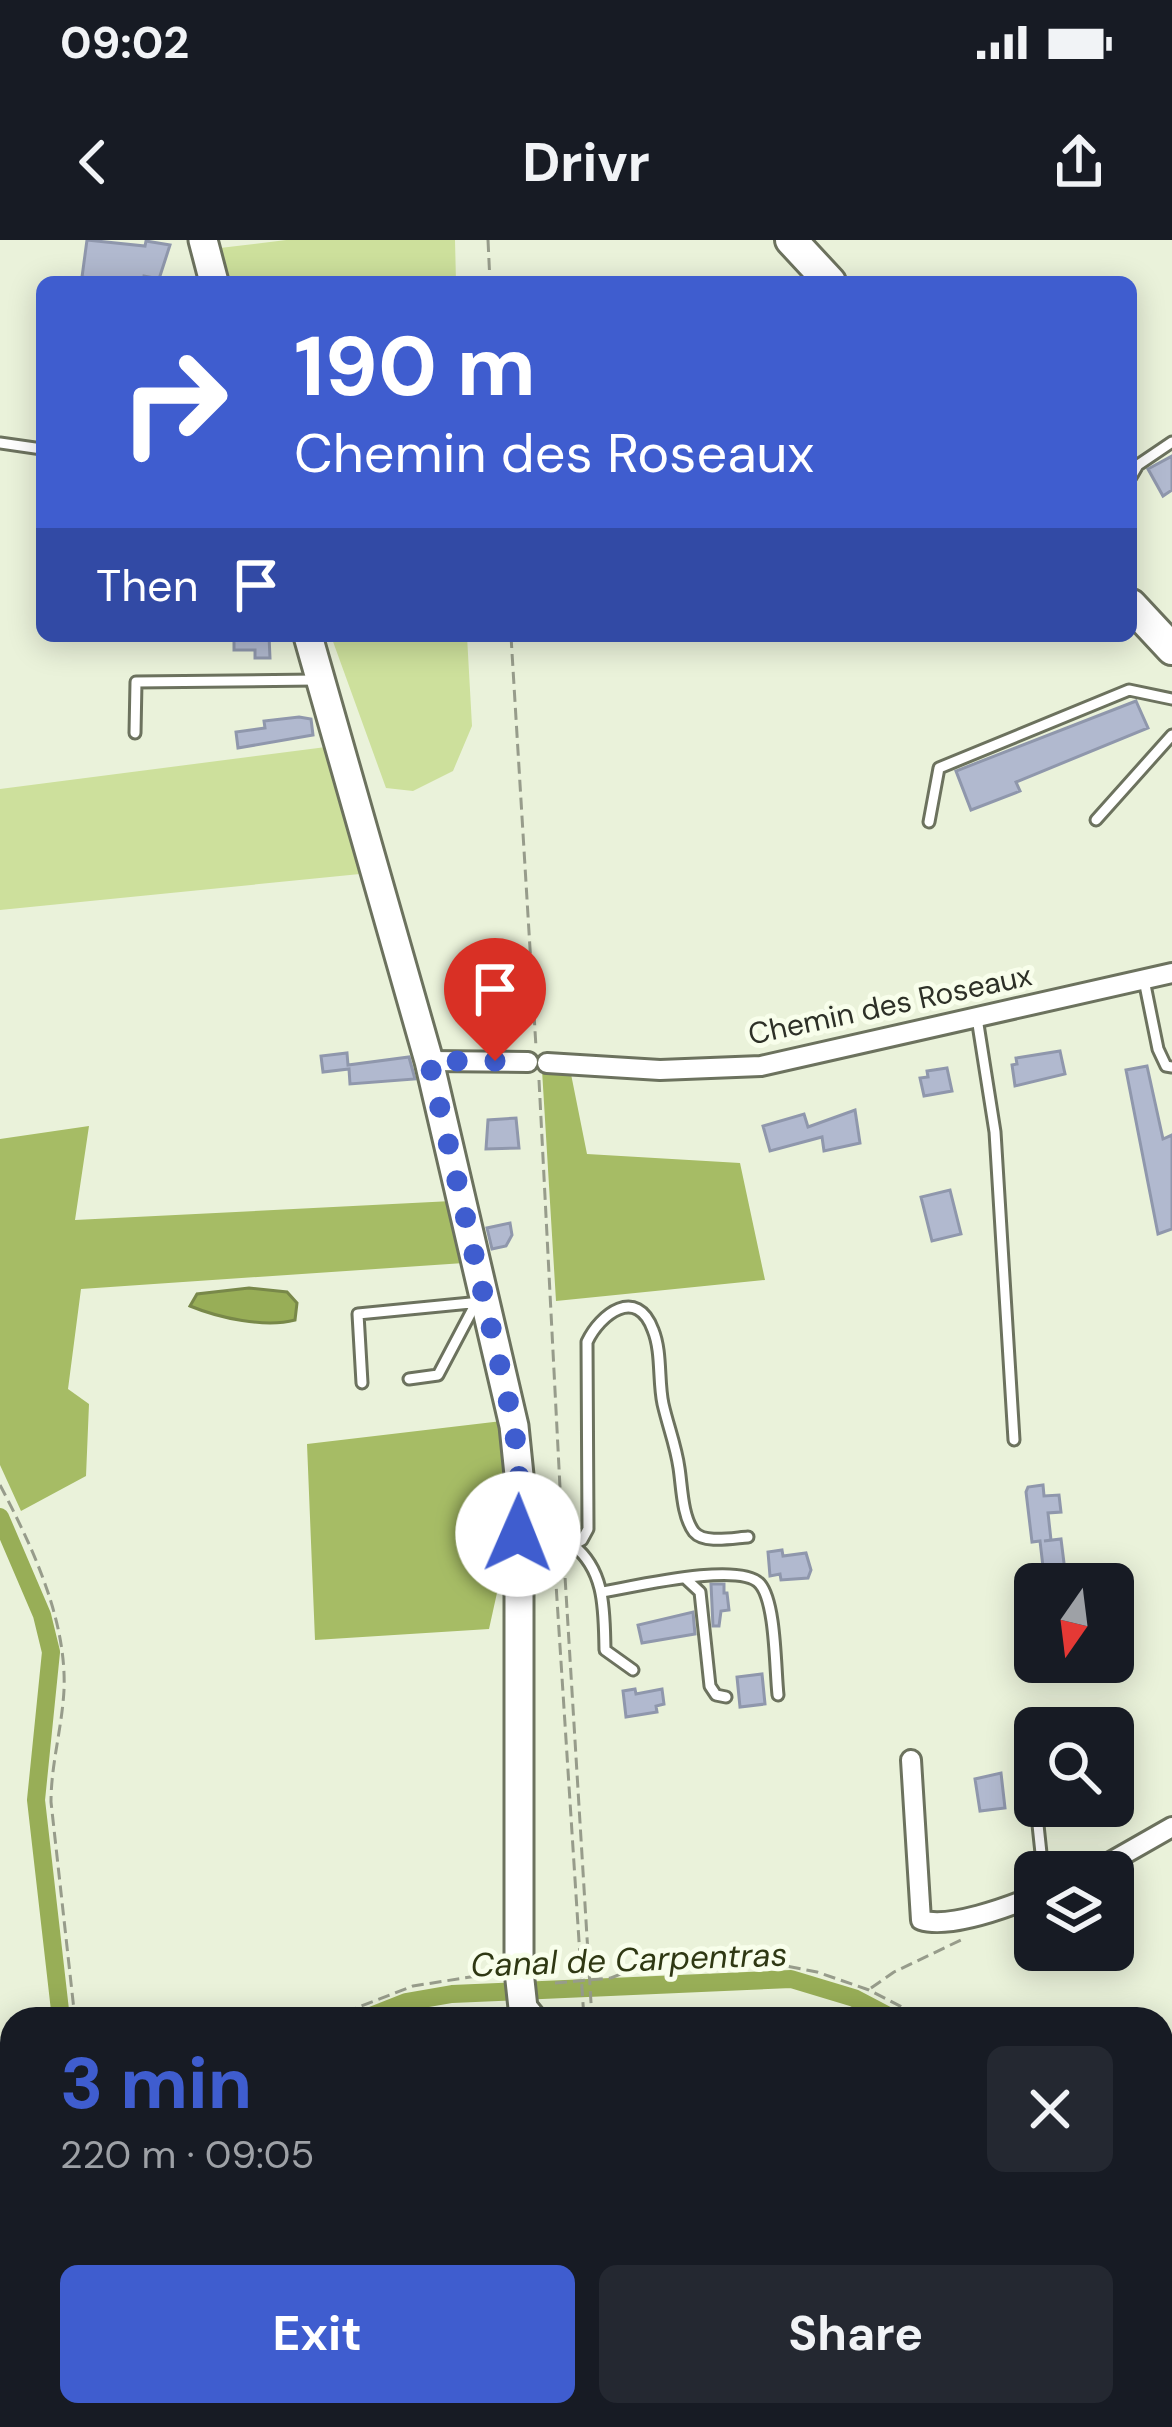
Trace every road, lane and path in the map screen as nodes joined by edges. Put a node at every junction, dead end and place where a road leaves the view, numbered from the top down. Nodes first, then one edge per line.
1 (203, 240) edge
2 (488, 240) edge
3 (791, 240) edge
4 (212, 276) edge
5 (490, 276) edge
6 (824, 276) edge
7 (1172, 442) edge
8 (0, 443) edge
9 (36, 448) edge
10 (1137, 467) edge
11 (1137, 611) edge
12 (310, 642) edge
13 (511, 642) edge
14 (1172, 649) edge
15 (320, 680) junction
16 (1172, 699) edge
17 (135, 733) dead end
18 (1172, 735) edge
19 (1096, 820) dead end
20 (929, 822) dead end
21 (1172, 973) edge
22 (1144, 980) junction
23 (977, 1018) junction
24 (537, 1060) junction
25 (429, 1061) junction
26 (1172, 1067) edge
27 (479, 1302) junction
28 (409, 1379) dead end
29 (362, 1383) dead end
30 (1014, 1440) dead end
31 (0, 1485) edge
32 (518, 1534) junction
33 (748, 1537) dead end
34 (563, 1542) junction
35 (686, 1579) junction
36 (603, 1592) junction
37 (633, 1670) dead end
38 (778, 1695) dead end
39 (726, 1697) dead end
40 (911, 1760) dead end
41 (1172, 1827) edge
42 (1130, 1851) edge
43 (1014, 1902) edge
44 (961, 1940) dead end
45 (555, 1983) dead end
46 (869, 1990) junction
47 (522, 1992) edge
48 (74, 2007) edge
49 (359, 2007) edge
50 (583, 2007) edge
51 (591, 2007) edge
52 (902, 2007) edge

1 - 4 street
2 - 5 path
3 - 6 main road
7 - 10 lane
8 - 9 lane
11 - 14 main road
12 - 15 street
13 - 24 path
15 - 17 lane
15 - 25 street
16 - 20 lane
18 - 19 lane
21 - 22 street, Chemin des Roseaux
22 - 23 street, Chemin des Roseaux
22 - 26 lane
23 - 24 street, Chemin des Roseaux
23 - 30 lane
24 - 25 street, Chemin des Roseaux
24 - 34 path
25 - 27 street
27 - 28 lane
27 - 29 lane
27 - 32 street
31 - 48 path
32 - 34 lane
32 - 47 street
33 - 34 lane
34 - 36 lane
34 - 50 path
34 - 51 path
35 - 36 lane
35 - 38 lane
35 - 39 lane
36 - 37 lane
40 - 43 street
41 - 42 street
44 - 46 path
45 - 46 path, bridge
46 - 52 path
47 - 49 path

